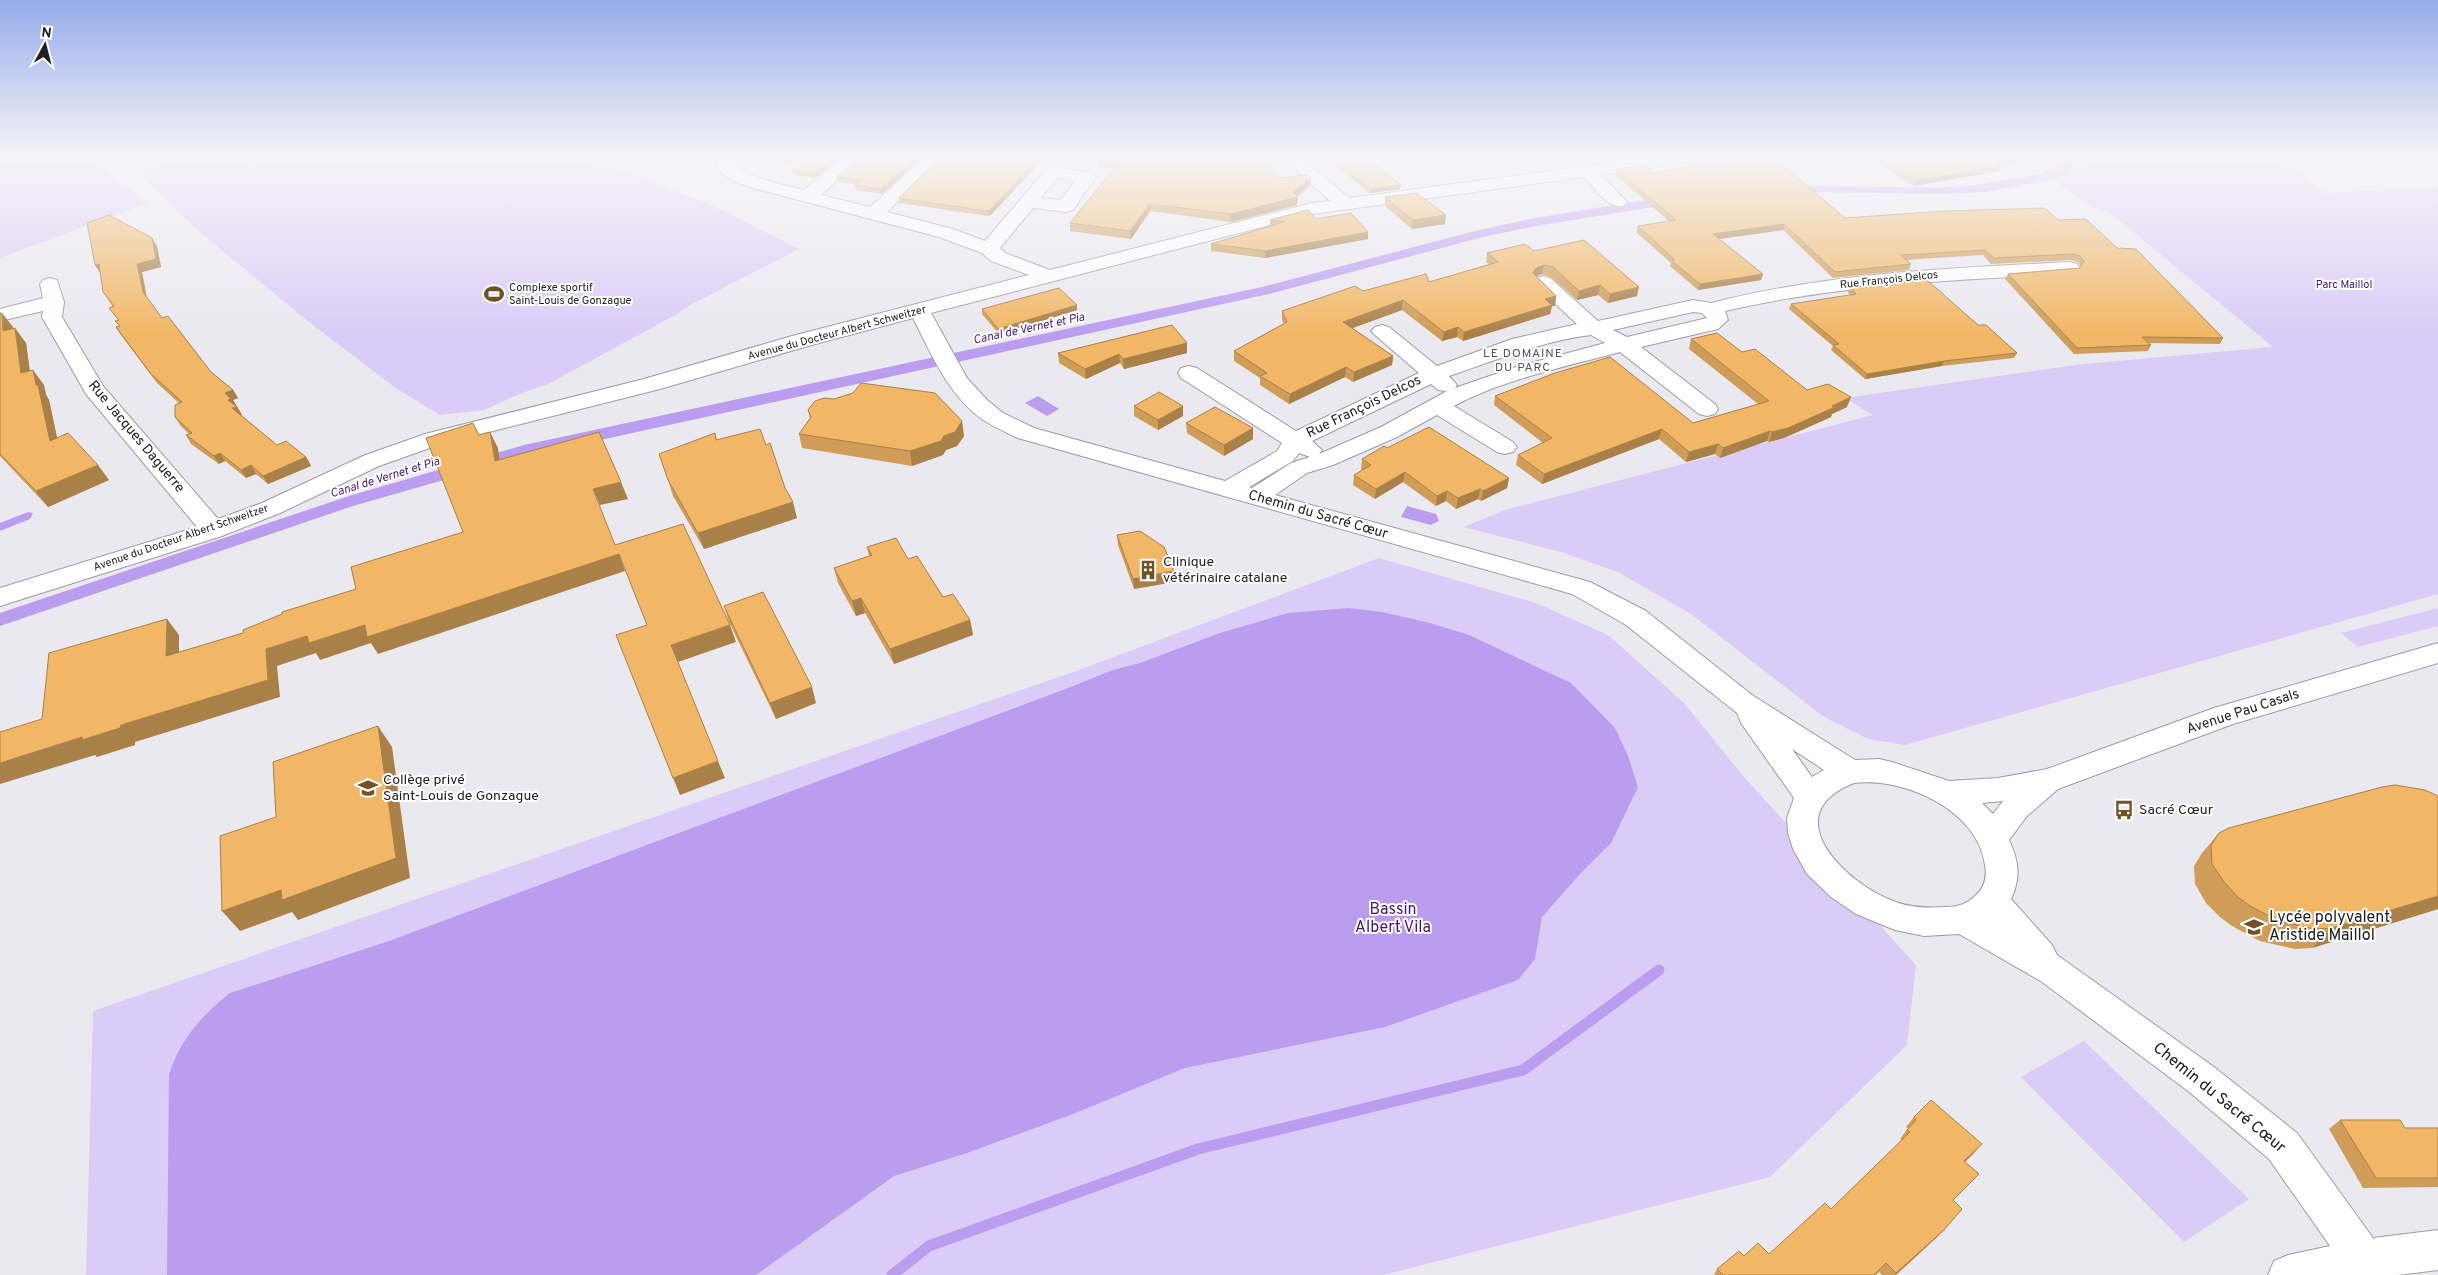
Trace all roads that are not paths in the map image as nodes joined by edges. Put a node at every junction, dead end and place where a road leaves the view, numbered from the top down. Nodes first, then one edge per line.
1 (881, 216) edge
2 (1020, 216) edge
3 (1286, 216) edge
4 (994, 253) junction
5 (2070, 268) edge
6 (1049, 276) junction
7 (1543, 282) edge
8 (1005, 288) junction
9 (1710, 310) junction
10 (920, 311) junction
11 (0, 315) edge
12 (1594, 328) junction
13 (1382, 331) dead end
14 (1624, 344) junction
15 (1189, 373) dead end
16 (1432, 375) junction
17 (1459, 394) junction
18 (1438, 406) junction
19 (1707, 409) dead end
20 (1296, 440) junction
21 (1505, 447) dead end
22 (1325, 460) junction
23 (1229, 489) junction
24 (1255, 497) junction
25 (213, 530) junction
26 (0, 597) edge
27 (2438, 653) edge
28 (1742, 702) junction
29 (1850, 772) junction
30 (2050, 780) junction
31 (1946, 793) junction
32 (1809, 796) junction
33 (1993, 838) junction
34 (1993, 902) junction
35 (1963, 920) junction
36 (2054, 971) junction
37 (2438, 1250) edge
38 (2369, 1267) edge
39 (2288, 1275) edge

1 - 4 street
2 - 4 street
3 - 6 street, Avenue du Docteur Albert Schweitzer
4 - 6 street
4 - 8 street
5 - 9 street, Rue François Delcos
6 - 8 street, Avenue du Docteur Albert Schweitzer
7 - 12 street
8 - 10 street, Avenue du Docteur Albert Schweitzer
9 - 12 street, Rue François Delcos
9 - 14 street
10 - 23 street, Chemin du Sacré Cœur
10 - 25 street, Avenue du Docteur Albert Schweitzer
11 - 25 street, Rue Jacques Daguerre
12 - 14 street
12 - 16 street, Rue François Delcos
13 - 16 street, Rue François Delcos
14 - 17 street
14 - 19 street
15 - 20 street, Rue François Delcos
16 - 17 street, Rue François Delcos
16 - 20 street, Rue François Delcos
17 - 18 street
18 - 21 street
18 - 22 street
20 - 22 street, Rue François Delcos
20 - 23 street, Rue François Delcos
22 - 24 street
23 - 24 street, Chemin du Sacré Cœur
24 - 28 street, Chemin du Sacré Cœur
25 - 26 street, Avenue du Docteur Albert Schweitzer
27 - 30 street, Avenue Pau Casals
28 - 29 street, Chemin du Sacré Cœur
28 - 32 street, Chemin du Sacré Cœur
29 - 31 street
29 - 32 street
30 - 31 street, Avenue Pau Casals
30 - 33 street, Avenue Pau Casals
31 - 33 street
32 - 35 street
33 - 34 street
34 - 35 street
34 - 36 street, Chemin du Sacré Cœur
35 - 36 street, Chemin du Sacré Cœur
36 - 38 street, Chemin du Sacré Cœur
37 - 38 street
38 - 39 street

